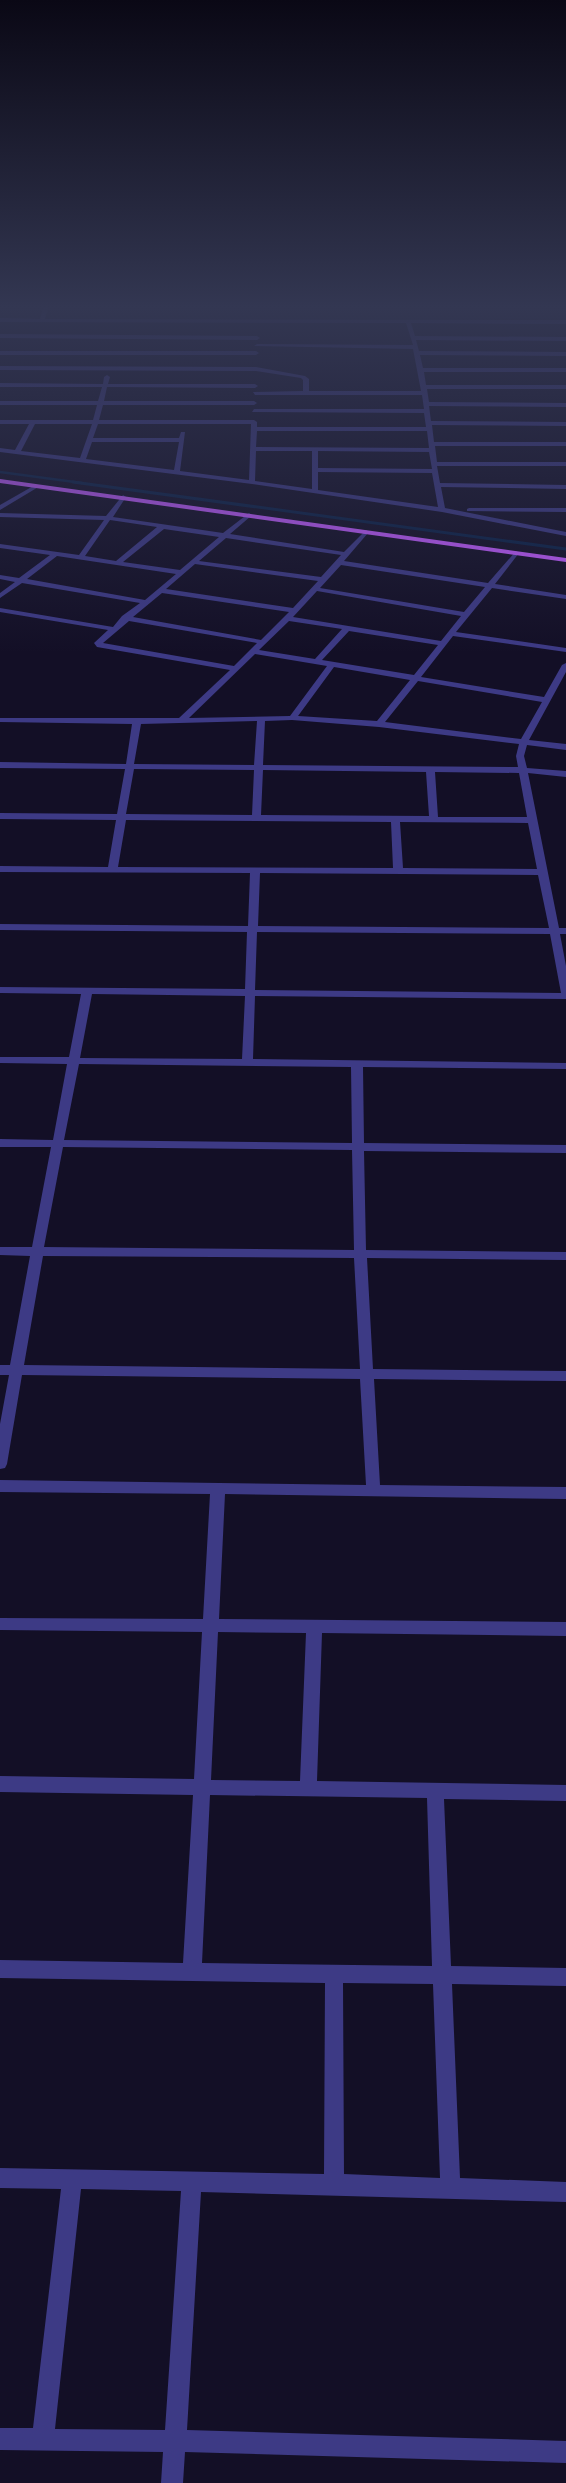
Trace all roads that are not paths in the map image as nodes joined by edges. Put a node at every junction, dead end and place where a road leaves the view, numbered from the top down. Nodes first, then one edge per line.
1 (254, 421) edge
2 (427, 421) edge
3 (0, 422) edge
4 (33, 422) junction
5 (96, 422) junction
6 (184, 422) junction
7 (566, 424) edge
8 (254, 426) junction
9 (428, 426) junction
10 (90, 440) junction
11 (182, 440) junction
12 (566, 444) edge
13 (431, 447) junction
14 (252, 449) junction
15 (0, 450) edge
16 (315, 450) junction
17 (17, 452) junction
18 (82, 461) junction
19 (566, 464) edge
20 (433, 468) junction
21 (316, 470) junction
22 (177, 472) junction
23 (0, 480) edge
24 (252, 482) junction
25 (436, 485) junction
26 (37, 486) junction
27 (566, 487) edge
28 (315, 492) junction
29 (122, 497) junction
30 (0, 508) edge
31 (442, 510) junction
32 (566, 510) edge
33 (541, 511) junction
34 (0, 514) edge
35 (249, 516) junction
36 (108, 518) junction
37 (163, 526) junction
38 (366, 532) junction
39 (549, 532) junction
40 (566, 534) edge
41 (224, 536) junction
42 (0, 546) edge
43 (516, 553) junction
44 (56, 554) junction
45 (345, 554) junction
46 (81, 557) junction
47 (566, 560) edge
48 (192, 562) junction
49 (338, 562) junction
50 (117, 563) junction
51 (180, 572) junction
52 (0, 577) edge
53 (20, 580) junction
54 (324, 580) junction
55 (489, 586) junction
56 (159, 590) junction
57 (316, 590) junction
58 (0, 596) edge
59 (566, 597) edge
60 (145, 602) junction
61 (0, 610) edge
62 (295, 611) junction
63 (466, 615) junction
64 (125, 618) junction
65 (288, 618) junction
66 (347, 628) junction
67 (113, 629) junction
68 (452, 634) junction
69 (262, 642) junction
70 (443, 644) junction
71 (252, 650) junction
72 (566, 650) edge
73 (317, 661) junction
74 (332, 664) junction
75 (566, 665) edge
76 (234, 668) junction
77 (416, 678) junction
78 (556, 684) junction
79 (566, 685) edge
80 (547, 700) junction
81 (261, 718) junction
82 (292, 718) junction
83 (0, 720) edge
84 (182, 720) junction
85 (137, 722) junction
86 (379, 724) junction
87 (524, 742) junction
88 (566, 747) edge
89 (0, 765) edge
90 (129, 766) junction
91 (259, 768) junction
92 (430, 769) junction
93 (523, 770) junction
94 (566, 774) edge
95 (0, 816) edge
96 (120, 817) junction
97 (256, 818) junction
98 (395, 819) junction
99 (434, 820) junction
100 (532, 820) junction
101 (113, 868) junction
102 (0, 869) edge
103 (255, 869) junction
104 (398, 871) junction
105 (542, 872) junction
106 (0, 927) edge
107 (253, 929) junction
108 (554, 931) junction
109 (566, 931) edge
110 (0, 990) edge
111 (87, 991) junction
112 (566, 992) edge
113 (250, 993) junction
114 (566, 996) edge
115 (0, 1060) edge
116 (73, 1061) junction
117 (247, 1063) junction
118 (356, 1065) junction
119 (566, 1066) edge
120 (0, 1143) edge
121 (57, 1144) junction
122 (357, 1146) junction
123 (566, 1149) edge
124 (0, 1252) edge
125 (37, 1252) junction
126 (360, 1254) junction
127 (566, 1256) edge
128 (0, 1370) edge
129 (16, 1370) junction
130 (367, 1373) junction
131 (566, 1376) edge
132 (0, 1464) edge
133 (0, 1486) edge
134 (218, 1489) junction
135 (373, 1489) junction
136 (566, 1493) edge
137 (0, 1624) edge
138 (211, 1626) junction
139 (314, 1627) junction
140 (566, 1630) edge
141 (0, 1784) edge
142 (202, 1786) junction
143 (308, 1788) junction
144 (434, 1790) junction
145 (566, 1793) edge
146 (0, 1969) edge
147 (192, 1973) junction
148 (334, 1974) junction
149 (440, 1974) junction
150 (566, 1977) edge
151 (0, 2178) edge
152 (72, 2180) junction
153 (192, 2182) junction
154 (334, 2184) junction
155 (450, 2188) junction
156 (566, 2192) edge
157 (43, 2439) junction
158 (0, 2440) edge
159 (175, 2441) junction
160 (566, 2452) edge
161 (172, 2483) edge

1 - 8 street
2 - 9 street
3 - 4 street
4 - 5 street
4 - 17 street
5 - 6 street
5 - 10 street
6 - 8 street
6 - 11 street
7 - 9 street
8 - 9 street
8 - 14 street
9 - 13 street
10 - 11 street
10 - 18 street
11 - 22 street
12 - 13 street
13 - 16 street
13 - 20 street
14 - 16 street
14 - 24 street
15 - 17 street
16 - 21 street
17 - 18 street
18 - 22 street
19 - 20 street
20 - 21 street
20 - 25 street
21 - 28 street
22 - 24 street
23 - 26 main road
24 - 28 street
25 - 27 street
25 - 31 street
26 - 29 main road
26 - 30 street
28 - 31 street
29 - 35 main road
29 - 36 street
31 - 33 street
31 - 39 street
32 - 33 street
33 - 39 street
34 - 36 street
35 - 38 main road
35 - 41 street
36 - 37 street
36 - 46 street
37 - 41 street
37 - 50 street
38 - 43 main road
38 - 45 street
39 - 40 street
41 - 45 street
41 - 48 street
42 - 44 street
43 - 47 main road
43 - 55 street
44 - 46 street
44 - 53 street
45 - 49 street
46 - 50 street
48 - 51 street
48 - 54 street
49 - 54 street
49 - 55 street
50 - 51 street
51 - 56 street
52 - 53 street
53 - 58 street
53 - 60 street
54 - 57 street
55 - 59 street
55 - 63 street
56 - 60 street
56 - 62 street
57 - 62 street
57 - 63 street
60 - 64 street
61 - 67 street
62 - 65 street
63 - 68 street
64 - 67 street
64 - 69 street
65 - 66 street
65 - 69 street
66 - 70 street
66 - 73 street
67 - 76 street
68 - 70 street
68 - 72 street
69 - 71 street
70 - 77 street
71 - 73 street
71 - 76 street
73 - 74 street
74 - 77 street
74 - 82 street
75 - 78 street
76 - 84 street
77 - 80 street
77 - 86 street
78 - 79 street
78 - 80 street
80 - 87 street
81 - 82 street
81 - 84 street
81 - 91 street
82 - 86 street
83 - 85 street
84 - 85 street
85 - 90 street
86 - 87 street
87 - 88 street
87 - 93 street
89 - 90 street
90 - 91 street
90 - 96 street
91 - 92 street
91 - 97 street
92 - 93 street
92 - 99 street
93 - 94 street
93 - 100 street
95 - 96 street
96 - 97 street
96 - 101 street
97 - 98 street
98 - 99 street
98 - 104 street
99 - 100 street
100 - 105 street
101 - 102 street
101 - 103 street
103 - 104 street
103 - 107 street
104 - 105 street
105 - 108 street
106 - 107 street
107 - 108 street
107 - 113 street
108 - 109 street
108 - 112 street
110 - 111 street
111 - 113 street
111 - 116 street
113 - 114 street
113 - 117 street
115 - 116 street
116 - 117 street
116 - 121 street
117 - 118 street
118 - 119 street
118 - 122 street
120 - 121 street
121 - 122 street
121 - 125 street
122 - 123 street
122 - 126 street
124 - 125 street
125 - 126 street
125 - 129 street
126 - 127 street
126 - 130 street
128 - 129 street
129 - 130 street
129 - 132 street
130 - 131 street
130 - 135 street
133 - 134 street
134 - 135 street
134 - 138 street
135 - 136 street
137 - 138 street
138 - 139 street
138 - 142 street
139 - 140 street
139 - 143 street
141 - 142 street
142 - 143 street
142 - 147 street
143 - 144 street
144 - 145 street
144 - 149 street
146 - 147 street
147 - 148 street
148 - 149 street
148 - 154 street
149 - 150 street
149 - 155 street
151 - 152 street
152 - 153 street
152 - 157 street
153 - 154 street
153 - 159 street
154 - 155 street
155 - 156 street
157 - 158 street
157 - 159 street
159 - 160 street
159 - 161 street

